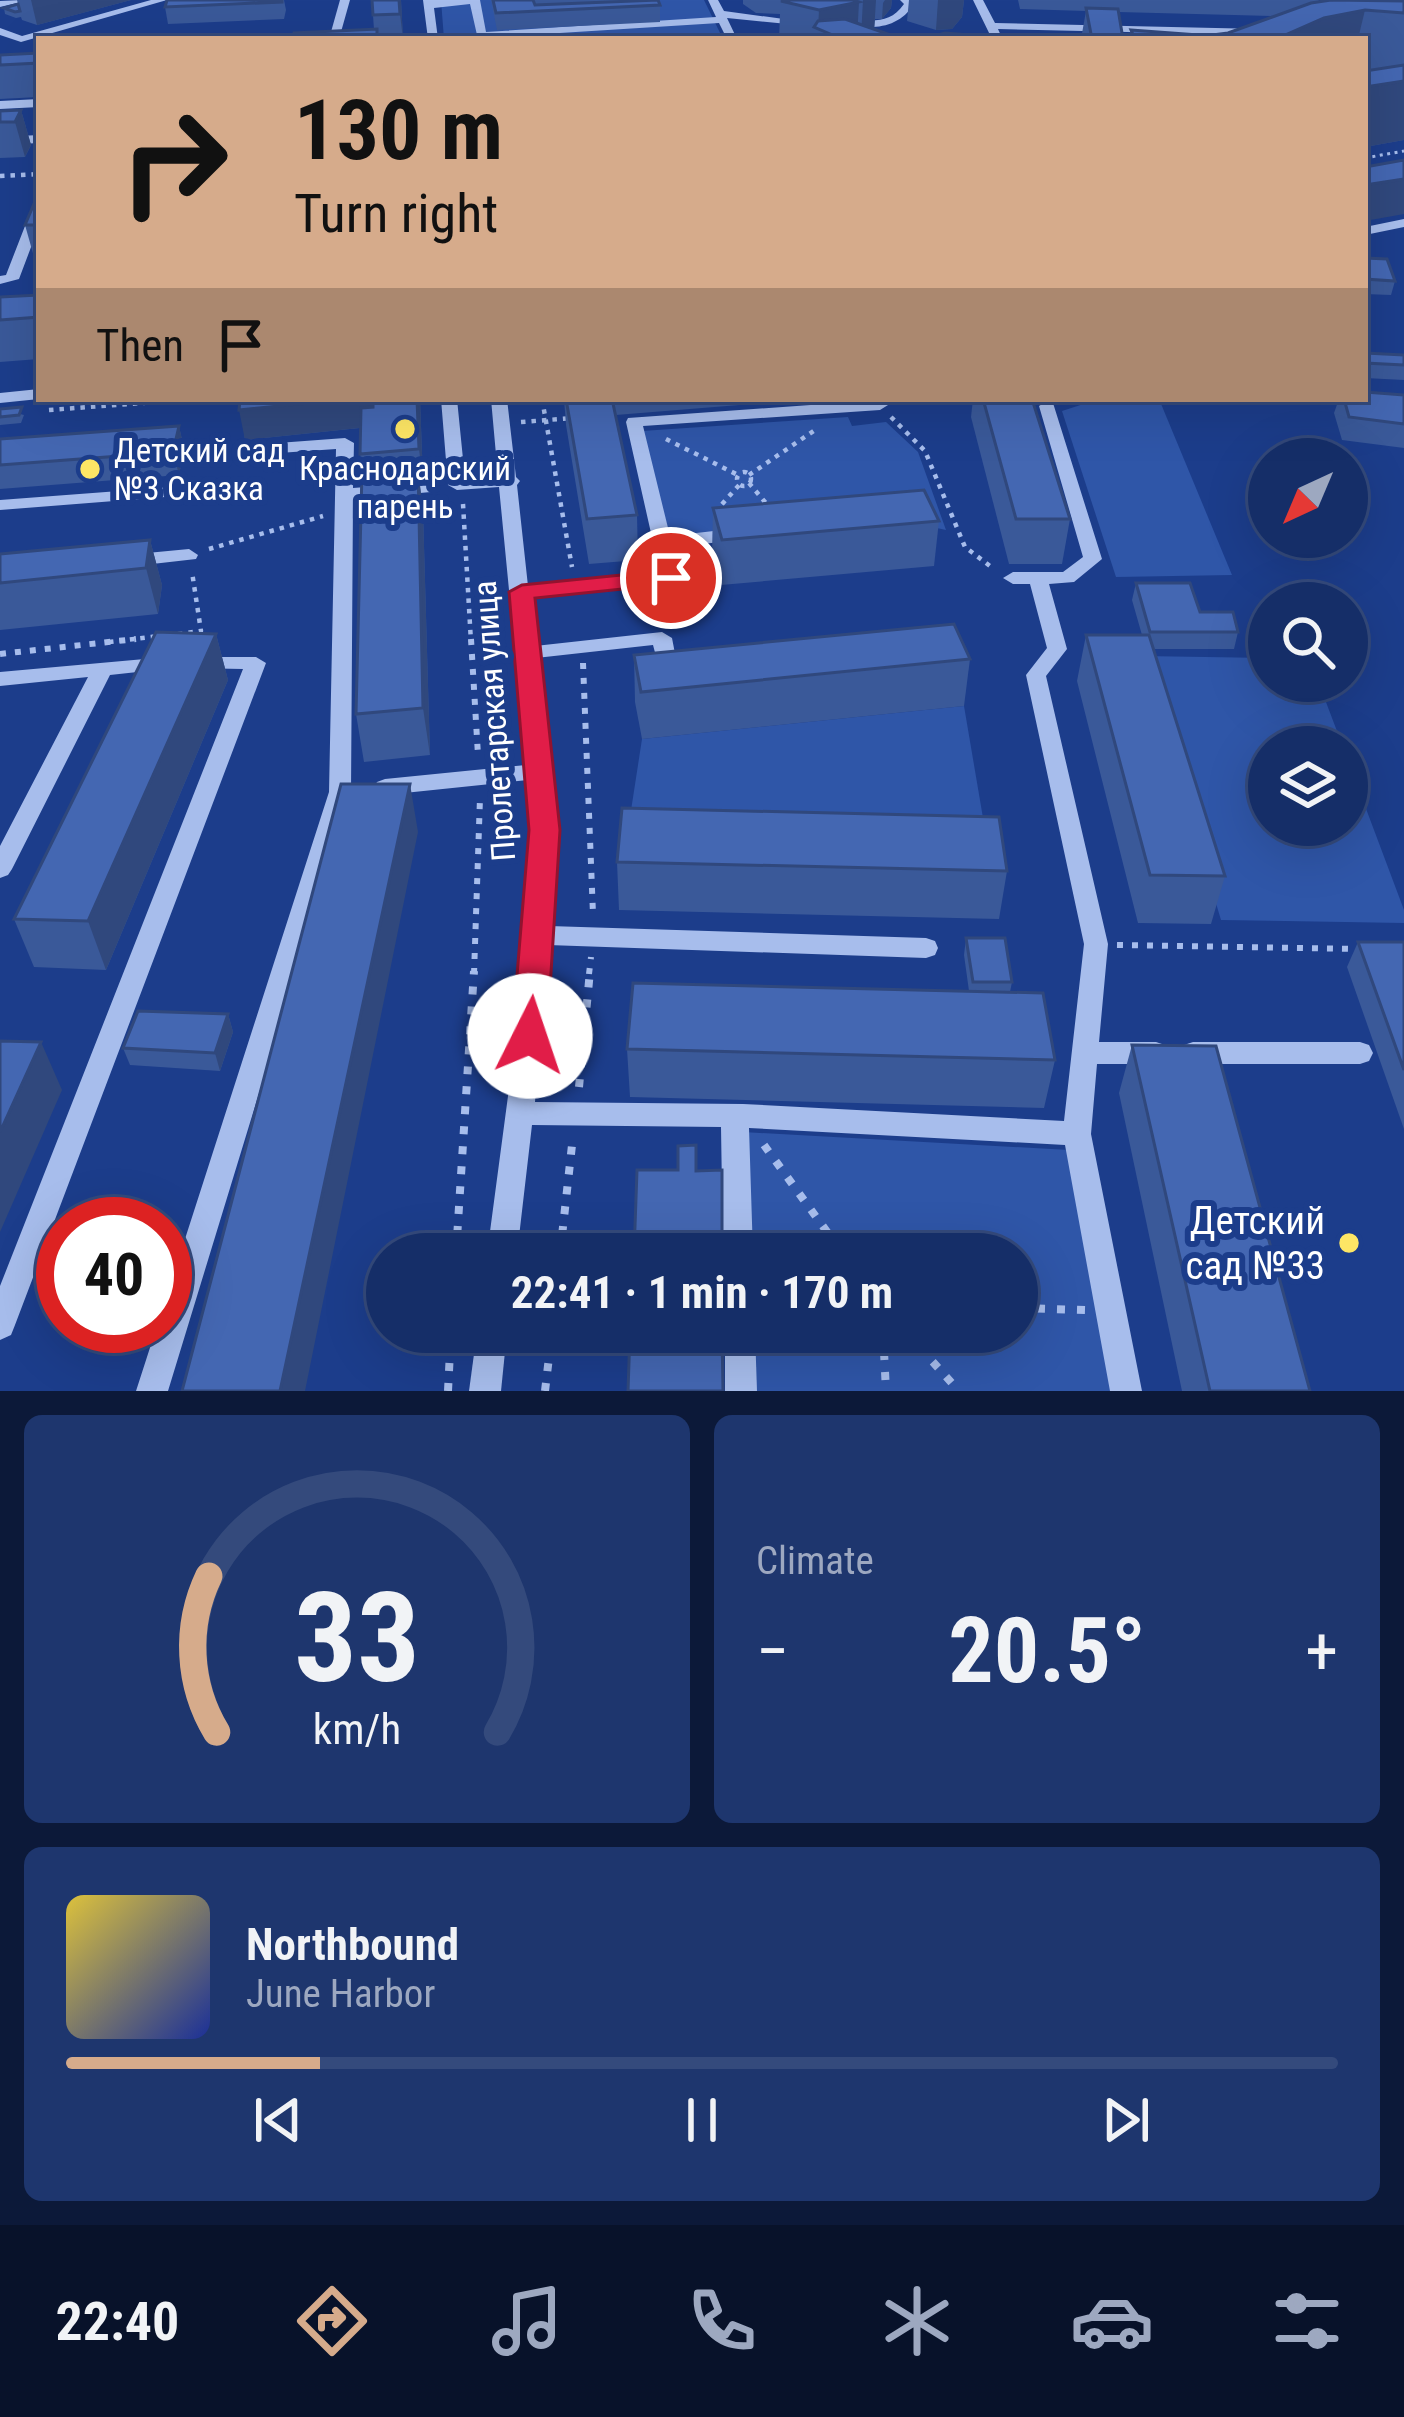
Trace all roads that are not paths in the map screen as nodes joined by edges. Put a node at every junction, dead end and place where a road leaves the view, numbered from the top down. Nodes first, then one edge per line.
1 (16, 0) edge
2 (162, 0) edge
3 (345, 0) edge
4 (475, 0) edge
5 (712, 0) edge
6 (905, 0) edge
7 (978, 0) edge
8 (429, 3) edge
9 (0, 4) edge
10 (721, 17) junction
11 (804, 23) junction
12 (1109, 24) junction
13 (890, 25) junction
14 (653, 26) junction
15 (1032, 26) junction
16 (1084, 28) junction
17 (987, 29) junction
18 (1272, 29) edge
19 (1, 33) edge
20 (1060, 33) edge
21 (335, 36) edge
22 (433, 36) edge
23 (658, 36) edge
24 (730, 36) edge
25 (786, 36) edge
26 (888, 36) edge
27 (995, 36) edge
28 (1131, 36) edge
29 (36, 103) edge
30 (0, 105) edge
31 (36, 139) edge
32 (0, 140) edge
33 (36, 216) edge
34 (1404, 223) edge
35 (1368, 230) edge
36 (0, 280) edge
37 (0, 398) edge
38 (36, 402) edge
39 (449, 402) edge
40 (880, 406) road end
41 (1046, 406) dead end
42 (501, 411) edge
43 (250, 450) dead end
44 (511, 481) junction
45 (431, 487) dead end
46 (172, 492) dead end
47 (344, 502) junction
48 (0, 506) edge
49 (788, 529) edge
50 (663, 542) junction
51 (190, 555) road end
52 (95, 564) edge
53 (522, 592) junction
54 (528, 652) junction
55 (690, 668) edge
56 (102, 670) junction
57 (0, 679) edge
58 (539, 771) junction
59 (340, 791) junction
60 (0, 869) edge
61 (537, 934) junction
62 (926, 948) dead end
63 (1085, 1052) junction
64 (1360, 1053) dead end
65 (520, 1113) junction
66 (739, 1116) junction
67 (1077, 1134) junction
68 (505, 1233) edge
69 (738, 1233) edge
70 (0, 1325) edge
71 (490, 1353) edge
72 (740, 1353) edge
73 (152, 1391) edge
74 (485, 1391) edge
75 (741, 1391) edge
76 (1126, 1391) edge

1 - 9 street
2 - 19 street
3 - 21 street
4 - 8 street
4 - 14 street
5 - 10 street
6 - 13 street
7 - 17 street
8 - 22 street
10 - 11 street
10 - 14 street
10 - 24 street
11 - 13 street
11 - 25 street
12 - 15 street
12 - 16 street
12 - 18 street
13 - 26 street
14 - 23 street
15 - 17 street
15 - 20 street
16 - 20 street
16 - 28 street
17 - 27 street
29 - 30 street
31 - 32 street
33 - 36 street
34 - 35 street
37 - 38 street
39 - 44 street
40 - 50 street
41 - 63 street
42 - 44 street, Пролетарская улица
43 - 47 street
44 - 53 street, Пролетарская улица
45 - 47 street
46 - 48 street
47 - 59 street
49 - 50 street
50 - 53 street
51 - 52 street
53 - 54 street, Пролетарская улица
54 - 55 street
54 - 58 street, Пролетарская улица
56 - 57 street
56 - 60 street
56 - 70 street
58 - 59 street
58 - 61 street, Пролетарская улица
59 - 73 street
61 - 62 street
61 - 65 street, Пролетарская улица
63 - 64 street
63 - 67 street
65 - 66 street
65 - 68 street, Пролетарская улица
66 - 67 street
66 - 69 street
67 - 76 street
71 - 74 street
72 - 75 street

